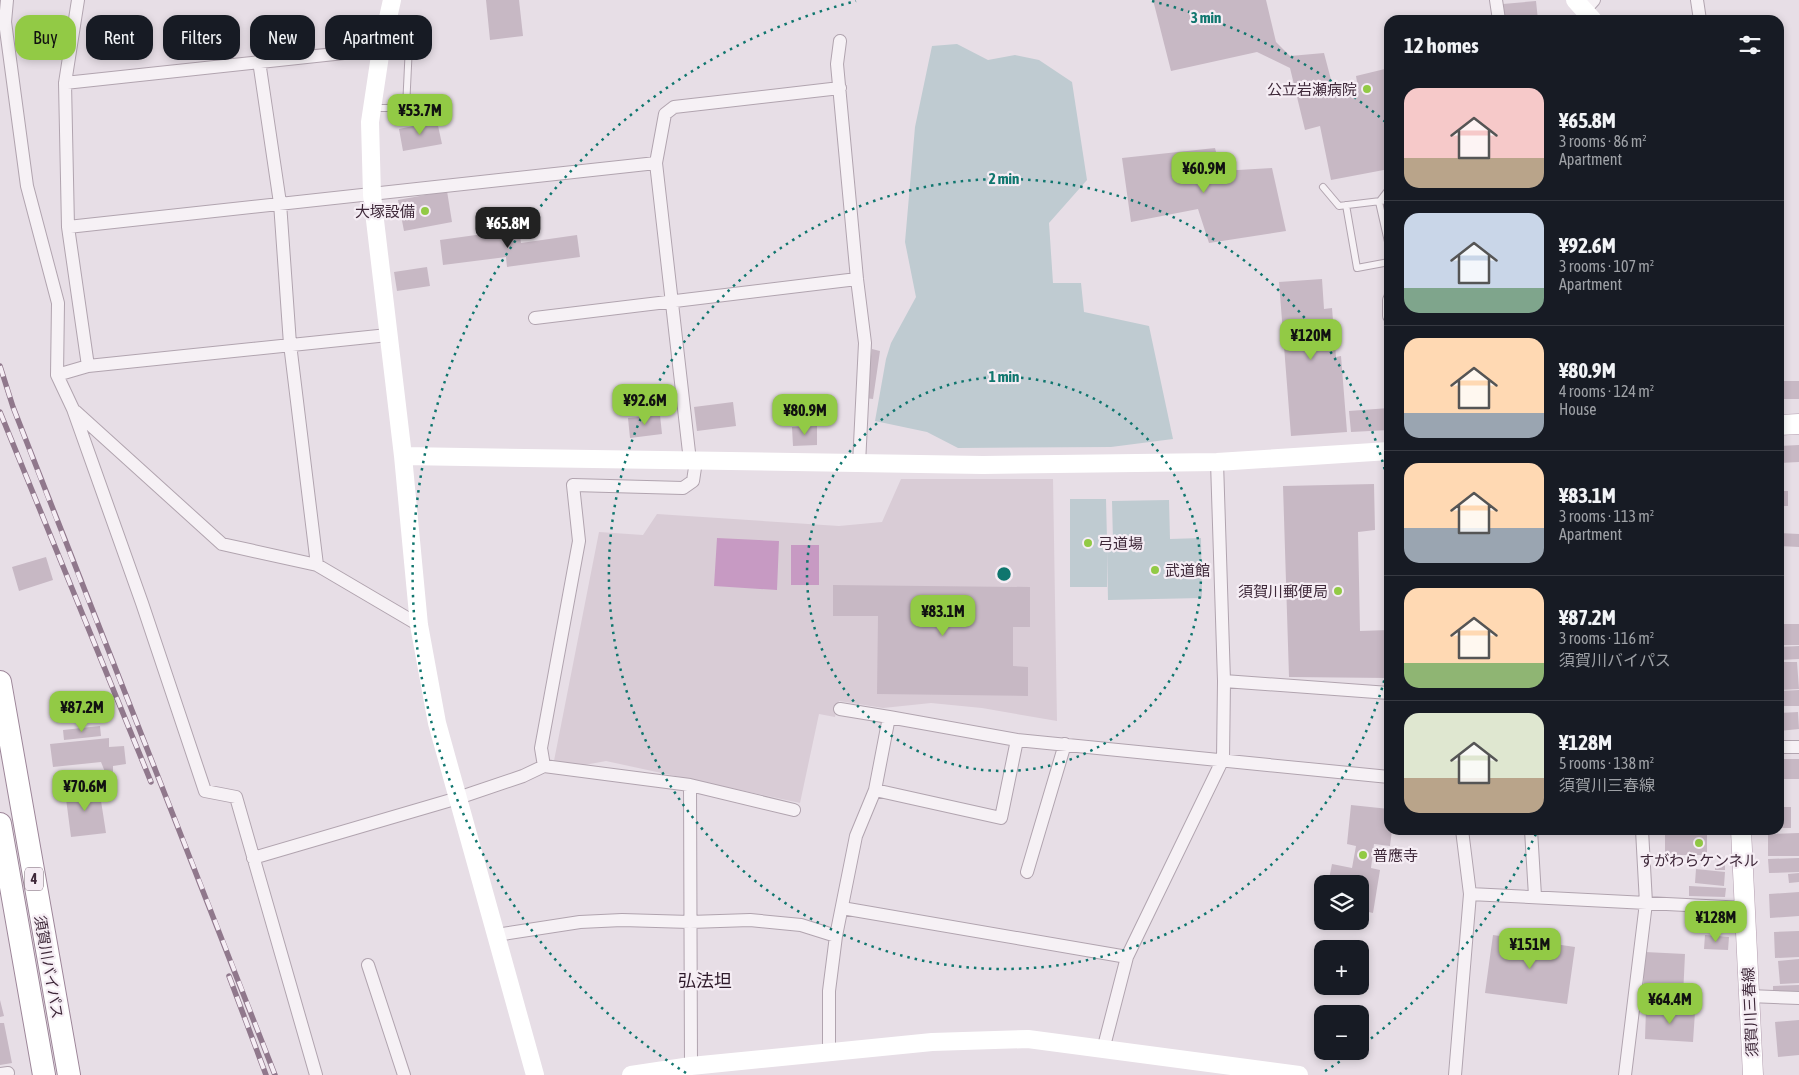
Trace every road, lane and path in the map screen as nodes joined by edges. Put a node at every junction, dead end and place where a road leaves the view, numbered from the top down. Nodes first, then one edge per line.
1 (7, 0) edge
2 (78, 0) edge
3 (392, 0) edge
4 (1496, 0) edge
5 (1697, 0) edge
6 (389, 15) edge
7 (1498, 15) edge
8 (1699, 15) edge
9 (840, 42) dead end
10 (325, 55) edge
11 (379, 60) edge
12 (408, 60) edge
13 (259, 61) junction
14 (65, 83) junction
15 (840, 88) junction
16 (372, 108) junction
17 (656, 163) junction
18 (1323, 187) dead end
19 (372, 194) junction
20 (1384, 196) edge
21 (1384, 201) edge
22 (1379, 202) junction
23 (280, 203) junction
24 (1346, 205) junction
25 (1384, 224) edge
26 (68, 227) junction
27 (1384, 263) edge
28 (857, 279) junction
29 (674, 302) junction
30 (535, 318) dead end
31 (388, 335) junction
32 (290, 344) junction
33 (88, 366) junction
34 (56, 375) junction
35 (73, 409) junction
36 (1799, 424) edge
37 (1784, 425) edge
38 (1384, 451) edge
39 (403, 456) junction
40 (693, 461) junction
41 (1217, 462) junction
42 (859, 464) junction
43 (317, 565) junction
44 (419, 625) junction
45 (1224, 681) junction
46 (0, 682) edge
47 (1384, 693) edge
48 (840, 710) dead end
49 (889, 717) junction
50 (1017, 740) junction
51 (1065, 744) junction
52 (1784, 747) edge
53 (1799, 748) edge
54 (1223, 759) junction
55 (544, 766) junction
56 (1384, 777) edge
57 (690, 785) junction
58 (875, 790) junction
59 (458, 798) junction
60 (794, 810) dead end
61 (0, 824) edge
62 (1463, 835) edge
63 (1531, 835) edge
64 (1642, 835) edge
65 (1740, 835) edge
66 (253, 858) junction
67 (1027, 872) dead end
68 (33, 873) junction
69 (4, 877) edge
70 (1470, 894) junction
71 (1535, 896) junction
72 (1646, 903) junction
73 (842, 908) junction
74 (1745, 908) junction
75 (690, 922) junction
76 (496, 935) junction
77 (836, 936) junction
78 (1126, 958) junction
79 (368, 965) dead end
80 (1749, 996) junction
81 (1799, 998) edge
82 (1103, 1050) junction
83 (829, 1051) junction
84 (691, 1066) junction
85 (44, 1075) edge
86 (69, 1075) edge
87 (316, 1075) edge
88 (404, 1075) edge
89 (535, 1075) edge
90 (631, 1075) edge
91 (1299, 1075) edge
92 (1455, 1075) edge
93 (1626, 1075) edge
94 (1754, 1075) edge

1 - 34 street
2 - 14 street
3 - 6 street
4 - 7 street
5 - 8 street
9 - 15 street
10 - 13 street
11 - 16 street
12 - 16 lane
13 - 14 street
13 - 23 street
14 - 26 street
15 - 17 street
15 - 28 street
16 - 19 street
17 - 19 street
17 - 29 street
18 - 24 lane
19 - 23 street
19 - 31 street
20 - 22 lane
21 - 22 lane
22 - 24 lane
22 - 25 lane
23 - 26 street
23 - 32 street
24 - 27 lane
26 - 33 street
28 - 29 street
28 - 42 street
29 - 30 street
29 - 40 street
31 - 32 street
31 - 39 street
32 - 33 street
32 - 43 street
33 - 34 street
34 - 35 street
35 - 43 street
35 - 66 street
36 - 37 main road
38 - 41 street
39 - 40 street
39 - 44 street
40 - 42 street
40 - 55 street
41 - 42 street
41 - 45 street
43 - 44 street
44 - 59 street
45 - 47 street
45 - 54 street
46 - 68 highway, 須賀川バイパス / 4
48 - 49 street
49 - 50 street
49 - 58 street
50 - 51 street
50 - 58 street
51 - 54 street
51 - 67 street
52 - 53 street
54 - 56 street
54 - 78 street
55 - 57 street
55 - 59 street
57 - 60 street
57 - 75 street
58 - 73 street
59 - 66 street
59 - 76 street
61 - 69 highway, 須賀川バイパス / 4
62 - 70 street
63 - 71 street
64 - 72 street
65 - 74 main road, 須賀川三春線
66 - 87 street
68 - 69 street
68 - 86 highway, 須賀川バイパス / 4
69 - 85 highway, 須賀川バイパス / 4
70 - 71 street
70 - 92 street
71 - 72 street
72 - 74 street
72 - 93 street
73 - 77 street
73 - 78 street
74 - 80 main road, 須賀川三春線
75 - 76 street
75 - 77 street
75 - 84 street
76 - 89 street
77 - 83 street
78 - 82 street
79 - 88 street
80 - 81 street
80 - 94 main road, 須賀川三春線
82 - 83 street
82 - 91 street
83 - 84 street
84 - 90 street

